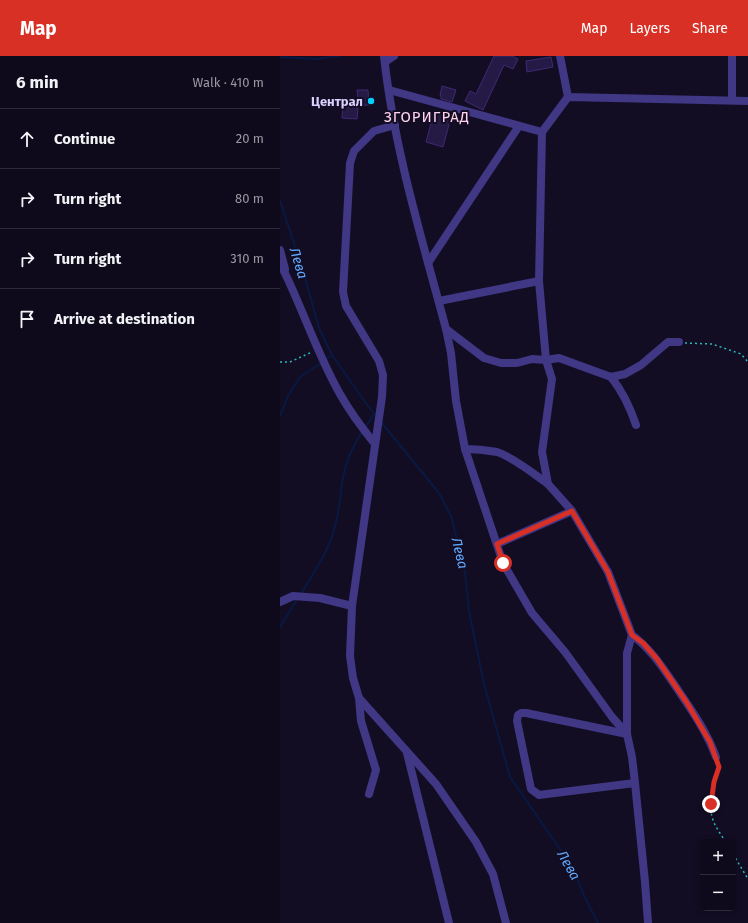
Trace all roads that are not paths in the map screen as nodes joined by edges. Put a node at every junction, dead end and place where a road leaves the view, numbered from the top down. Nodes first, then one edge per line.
1 (394, 56) edge
2 (560, 56) edge
3 (732, 56) edge
4 (384, 59) edge
5 (389, 90) junction
6 (568, 97) junction
7 (732, 100) junction
8 (748, 101) edge
9 (395, 125) junction
10 (519, 126) junction
11 (542, 132) junction
12 (280, 250) edge
13 (280, 263) edge
14 (428, 263) junction
15 (288, 279) junction
16 (539, 281) junction
17 (438, 301) junction
18 (446, 329) junction
19 (679, 342) road end
20 (466, 344) junction
21 (451, 353) junction
22 (546, 360) junction
23 (611, 377) junction
24 (636, 425) dead end
25 (375, 444) junction
26 (465, 448) junction
27 (548, 484) junction
28 (572, 511) junction
29 (497, 544) junction
30 (280, 602) edge
31 (352, 606) junction
32 (632, 635) junction
33 (359, 698) junction
34 (627, 734) junction
35 (407, 752) junction
36 (716, 757) road end
37 (635, 783) junction
38 (369, 794) dead end
39 (449, 923) edge
40 (506, 923) edge
41 (648, 923) edge

1 - 4 street
2 - 6 street
3 - 7 street
4 - 5 street
5 - 9 street
5 - 10 street
6 - 7 street
6 - 11 street
7 - 8 street
9 - 14 street
9 - 25 street
10 - 11 street
10 - 14 street
11 - 16 street
12 - 15 street
13 - 15 street
14 - 17 street
15 - 25 street
16 - 17 street
16 - 22 street
17 - 18 street
18 - 20 street
18 - 21 street
19 - 23 street
20 - 21 street
20 - 22 street
21 - 26 street
22 - 23 street
22 - 27 street
23 - 24 street
25 - 31 street
26 - 27 street
26 - 29 street
27 - 28 street
28 - 29 street
28 - 32 street
29 - 34 street
30 - 31 street
31 - 33 street
32 - 34 street
32 - 36 street
33 - 35 street
33 - 38 street
34 - 37 street
34 - 37 street
35 - 39 street
35 - 40 street
37 - 41 street

